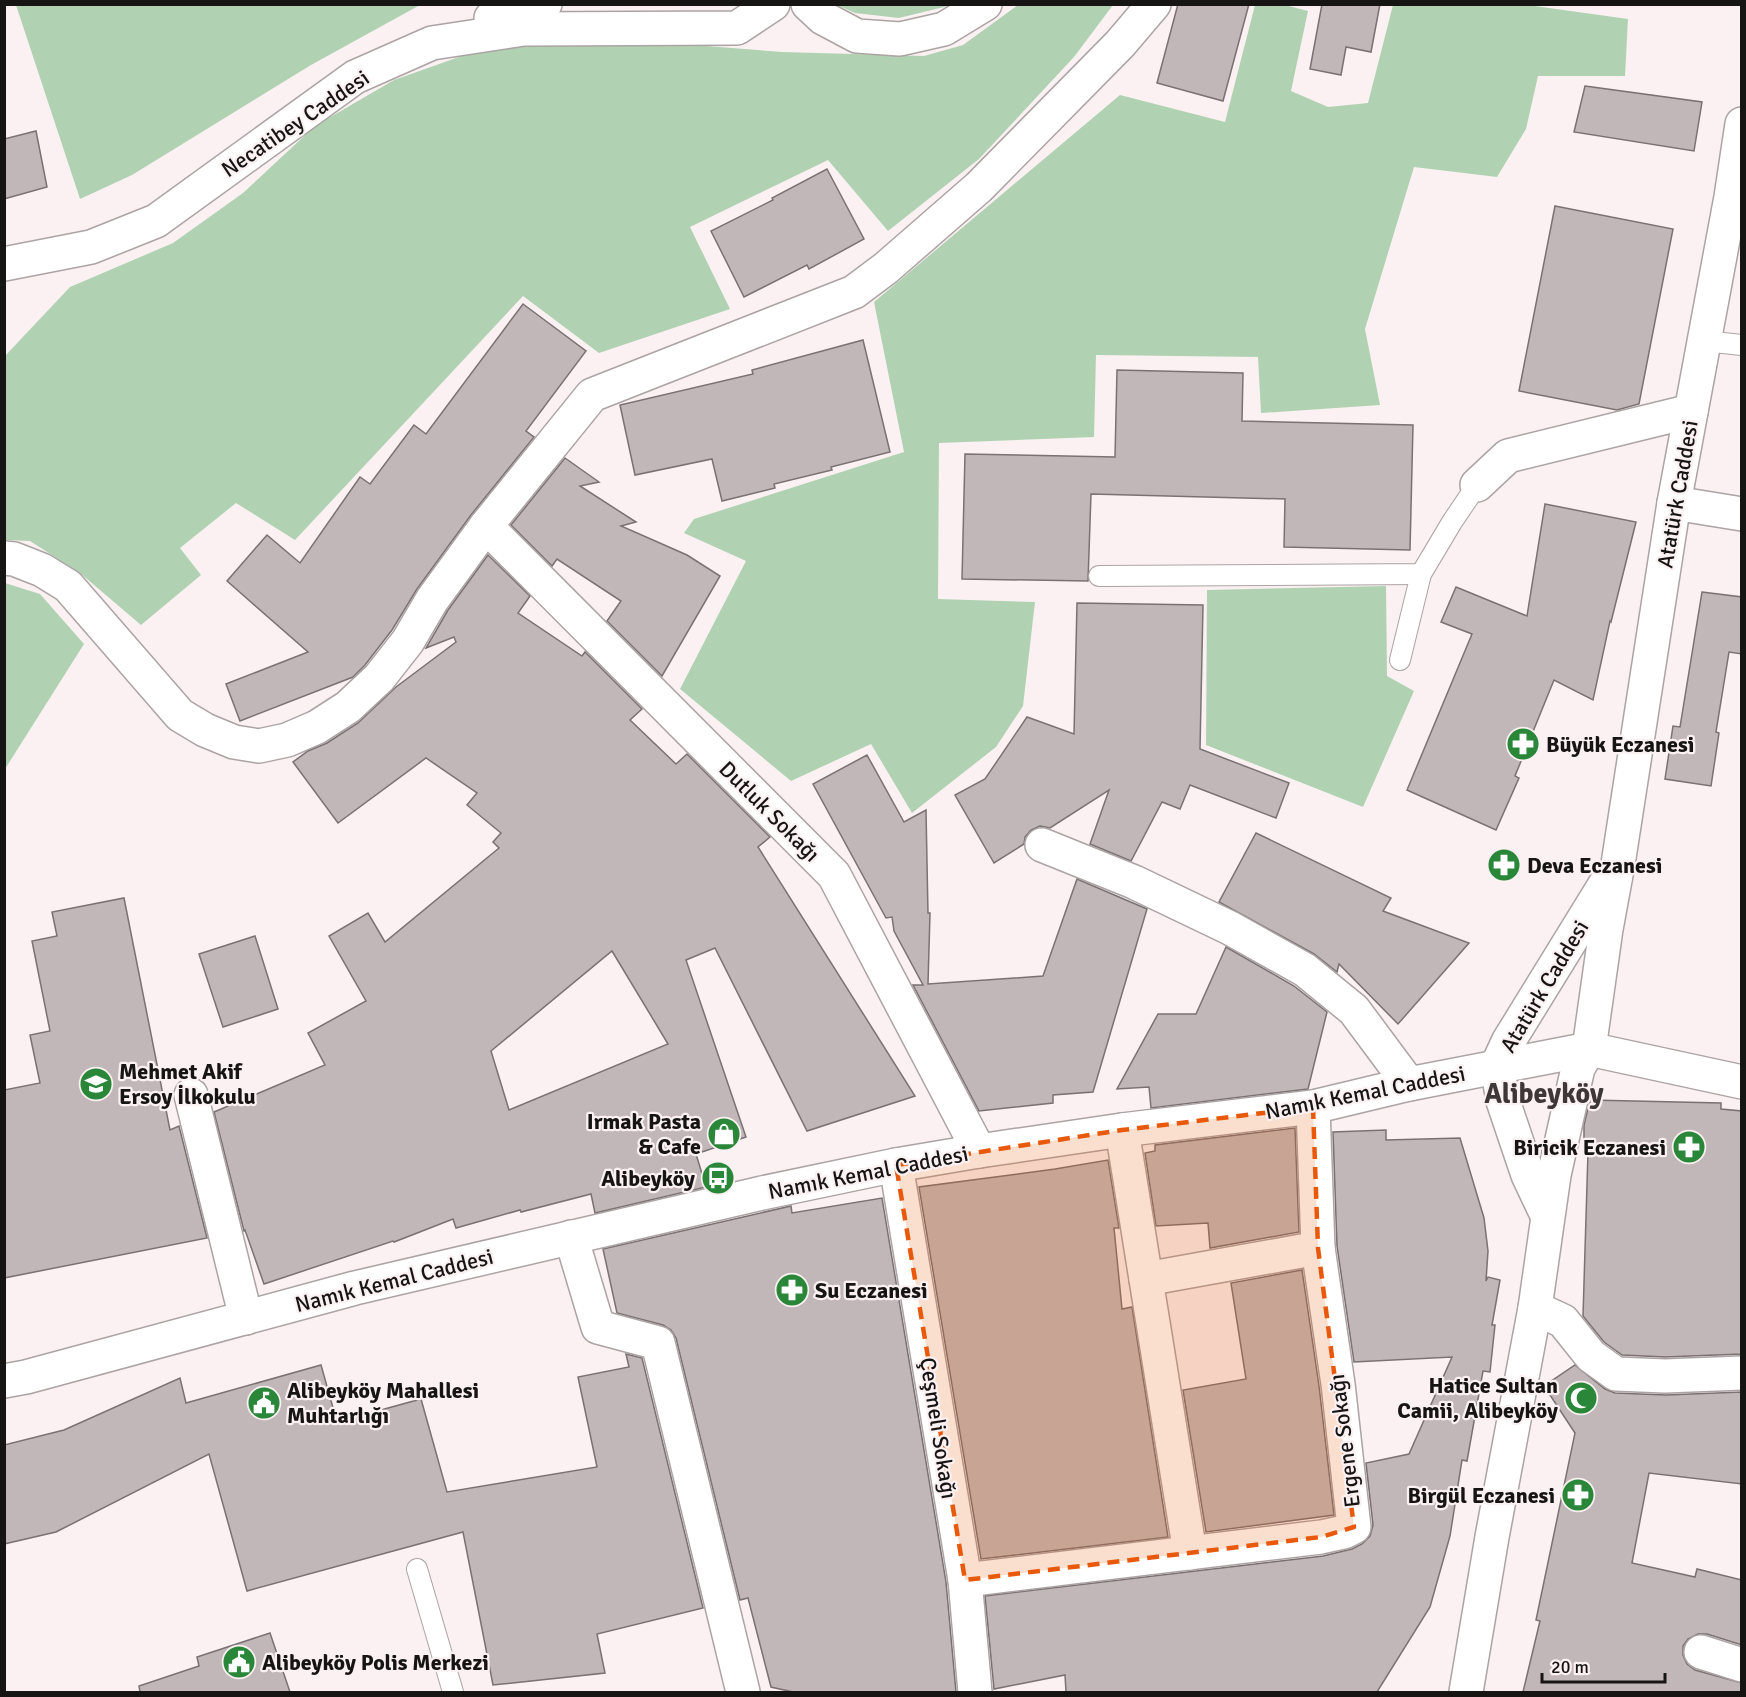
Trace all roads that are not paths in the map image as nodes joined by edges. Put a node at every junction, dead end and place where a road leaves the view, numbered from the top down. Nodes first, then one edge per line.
1 (544, 4) edge
2 (773, 4) edge
3 (808, 4) edge
4 (986, 4) edge
5 (1154, 4) edge
6 (432, 44) junction
7 (1742, 124) edge
8 (4, 264) edge
9 (1704, 341) junction
10 (1742, 345) edge
11 (1691, 411) junction
12 (1477, 484) joint
13 (1674, 503) junction
14 (1742, 514) edge
15 (486, 526) junction
16 (4, 558) edge
17 (1422, 574) junction
18 (1099, 576) dead end
19 (1400, 660) dead end
20 (1042, 844) dead end
21 (1618, 864) junction
22 (1589, 1049) junction
23 (1497, 1066) junction
24 (1742, 1082) edge
25 (1409, 1084) junction
26 (191, 1095) dead end
27 (1313, 1107) junction
28 (1122, 1130) junction
29 (979, 1151) junction
30 (896, 1165) junction
31 (1547, 1215) junction
32 (571, 1238) junction
33 (1317, 1248) junction
34 (1146, 1279) junction
35 (1535, 1308) junction
36 (246, 1318) junction
37 (1742, 1373) edge
38 (4, 1380) edge
39 (1190, 1553) junction
40 (417, 1569) dead end
41 (964, 1580) junction
42 (1701, 1652) dead end
43 (1742, 1665) edge
44 (453, 1692) edge
45 (743, 1692) edge
46 (975, 1692) edge
47 (1466, 1692) edge

1 - 6 street
2 - 6 street, Necatibey Caddesi
3 - 4 street
5 - 15 street
6 - 8 street, Necatibey Caddesi
7 - 9 street, Atatürk Caddesi
9 - 10 lane
9 - 11 street, Atatürk Caddesi
11 - 12 street
11 - 13 street, Atatürk Caddesi
12 - 17 lane
13 - 14 street
13 - 21 street, Atatürk Caddesi
15 - 16 street
15 - 29 street, Dutluk Sokağı
17 - 18 lane
17 - 19 lane
20 - 25 street
21 - 22 street, Atatürk Caddesi
21 - 23 street, Atatürk Caddesi
22 - 23 street, Namık Kemal Caddesi
22 - 24 street, Namık Kemal Caddesi
22 - 31 street, Atatürk Caddesi
23 - 25 street, Namık Kemal Caddesi
23 - 31 street, Atatürk Caddesi
25 - 27 street, Namık Kemal Caddesi
26 - 36 street
27 - 28 street, Namık Kemal Caddesi
27 - 33 street, Ergene Sokağı
28 - 29 street, Namık Kemal Caddesi
28 - 34 street
29 - 30 street, Namık Kemal Caddesi
30 - 32 street, Namık Kemal Caddesi
30 - 41 street, Çeşmeli Sokağı
31 - 35 street, Atatürk Caddesi
32 - 36 street, Namık Kemal Caddesi
32 - 45 street
33 - 34 street
33 - 39 street, Ergene Sokağı
34 - 39 street
35 - 37 street
35 - 47 street, Atatürk Caddesi
36 - 38 street, Namık Kemal Caddesi
39 - 41 street, Ergene Sokağı
40 - 44 lane
41 - 46 street, Çeşmeli Sokağı
42 - 43 street

